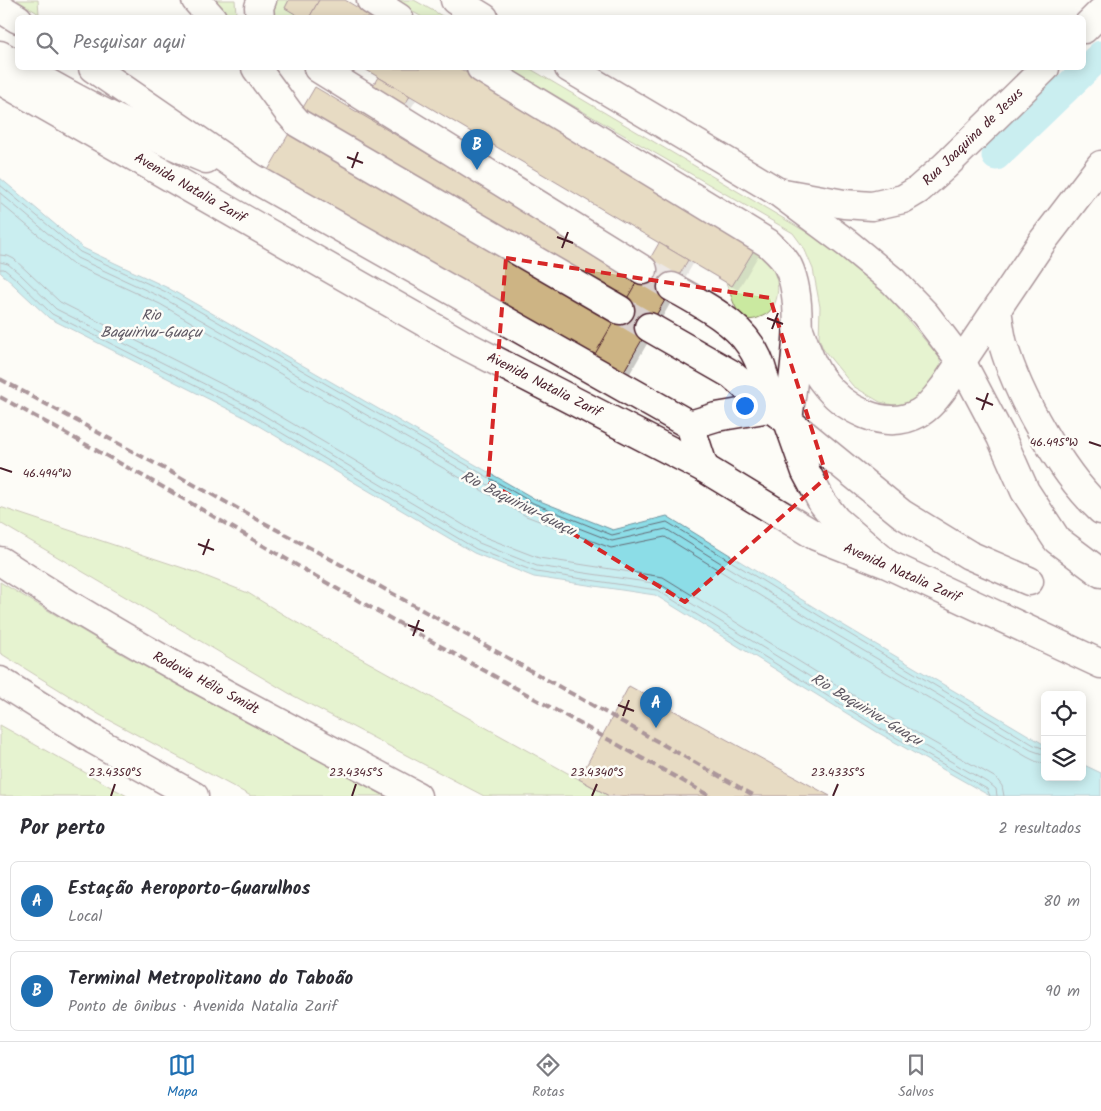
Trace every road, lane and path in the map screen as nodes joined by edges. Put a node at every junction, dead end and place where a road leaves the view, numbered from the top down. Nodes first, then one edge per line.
1 (196, 0) edge
2 (371, 0) edge
3 (455, 0) edge
4 (0, 8) edge
5 (1101, 12) edge
6 (209, 15) edge
7 (394, 15) edge
8 (479, 15) edge
9 (15, 17) edge
10 (1086, 27) edge
11 (0, 55) edge
12 (15, 63) edge
13 (25, 70) edge
14 (96, 70) edge
15 (321, 70) edge
16 (484, 70) edge
17 (572, 70) edge
18 (1042, 70) edge
19 (261, 72) edge
20 (0, 80) edge
21 (1101, 165) edge
22 (252, 178) junction
23 (778, 192) junction
24 (643, 270) tunnel mouth
25 (672, 287) tunnel mouth
26 (620, 310) tunnel mouth
27 (997, 310) junction
28 (797, 325) junction
29 (649, 327) tunnel mouth
30 (750, 344) junction
31 (962, 362) junction
32 (779, 414) junction
33 (690, 425) junction
34 (704, 468) junction
35 (1101, 510) edge
36 (0, 561) edge
37 (887, 564) junction
38 (1101, 573) edge
39 (1030, 581) dead end
40 (1101, 664) edge
41 (0, 681) edge
42 (194, 796) edge
43 (418, 796) edge

1 - 6 main road
2 - 7 main road
3 - 8 main road
4 - 9 main road
5 - 10 main road
11 - 12 main road
13 - 22 main road
14 - 22 main road
15 - 24 main road
16 - 28 main road
17 - 23 main road
18 - 23 main road, Rua Joaquina de Jesus
19 - 26 main road
20 - 34 main road, Avenida Natalia Zarif
21 - 27 main road
22 - 33 main road
23 - 31 main road
25 - 30 main road
27 - 31 main road
27 - 35 main road
28 - 30 main road
28 - 31 main road
28 - 32 main road
29 - 32 main road
30 - 32 main road
31 - 38 main road
32 - 33 main road
32 - 37 main road
32 - 39 main road
33 - 34 main road
34 - 37 main road, Avenida Natalia Zarif
36 - 43 main road, Rodovia Hélio Smidt
37 - 40 main road, Avenida Natalia Zarif
41 - 42 main road

